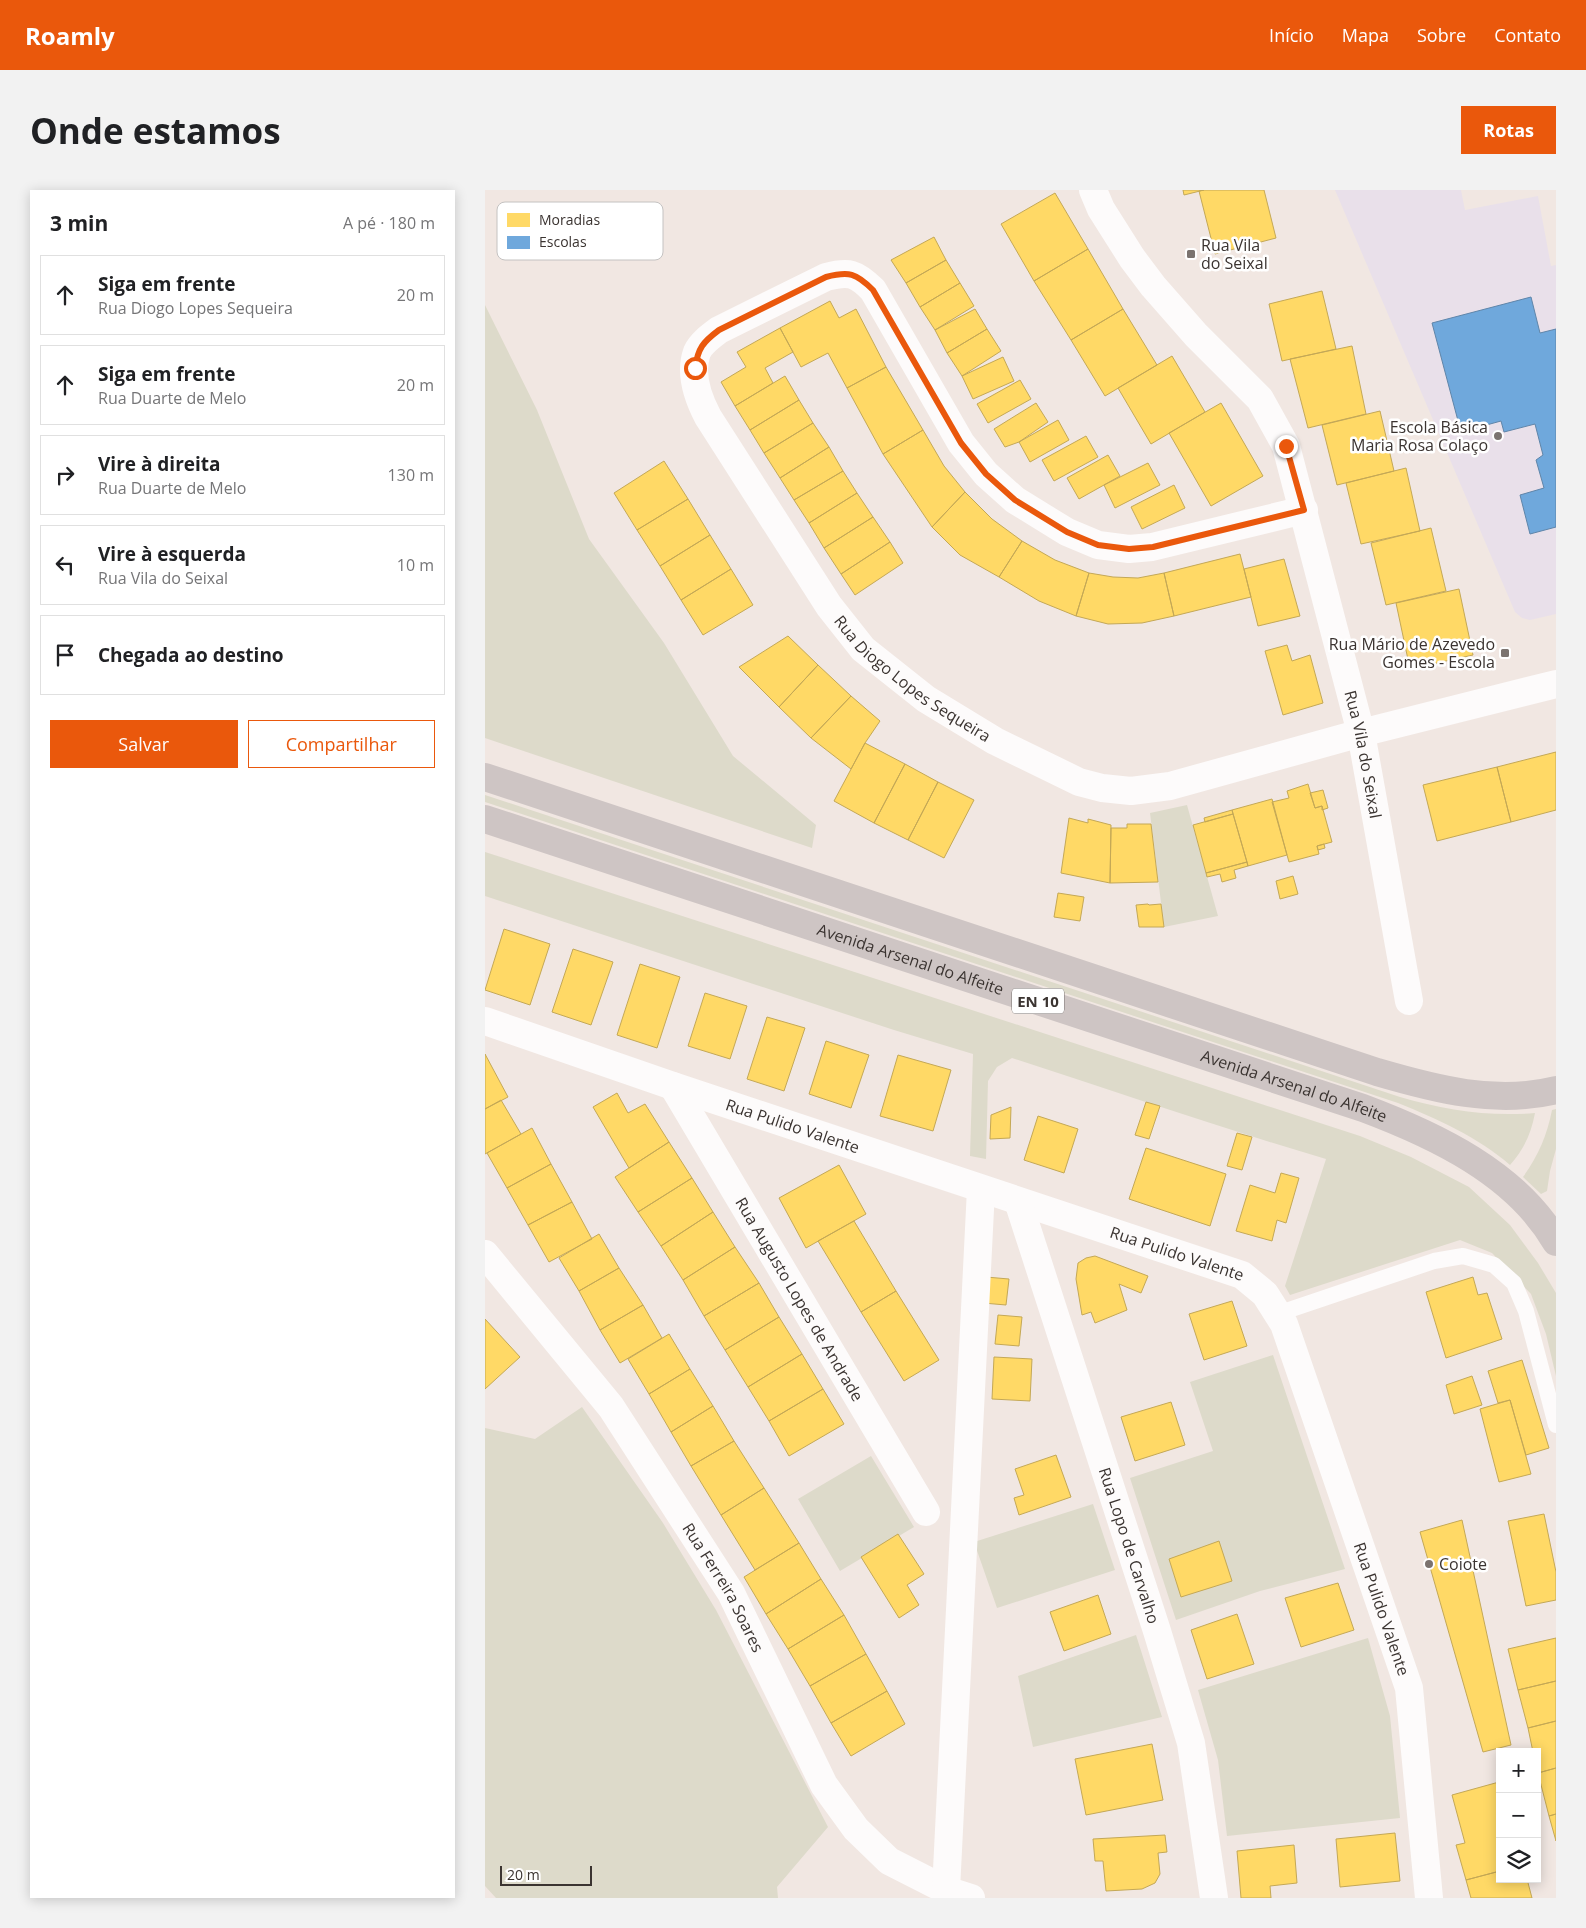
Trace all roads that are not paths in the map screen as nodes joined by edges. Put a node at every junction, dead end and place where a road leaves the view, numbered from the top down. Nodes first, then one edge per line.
1 (1093, 190) edge
2 (1304, 510) junction
3 (1556, 684) edge
4 (1361, 733) junction
5 (485, 769) edge
6 (485, 777) edge
7 (547, 798) junction
8 (485, 819) edge
9 (1409, 1001) dead end
10 (485, 1021) edge
11 (673, 1086) junction
12 (1556, 1090) edge
13 (981, 1189) junction
14 (1018, 1201) junction
15 (1556, 1242) edge
16 (485, 1254) edge
17 (1277, 1314) junction
18 (1556, 1425) edge
19 (927, 1512) dead end
20 (958, 1894) edge
21 (1213, 1898) edge
22 (1429, 1898) edge

1 - 2 street, Rua Vila do Seixal
2 - 4 street, Rua Vila do Seixal
2 - 4 street, Rua Diogo Lopes Sequeira
3 - 4 street, Rua Diogo Lopes Sequeira
4 - 9 street, Rua Vila do Seixal
5 - 7 lane
6 - 7 main road, EN 10
7 - 12 main road, EN 10
8 - 15 main road, Avenida Arsenal do Alfeite / EN 10
10 - 11 street, Rua Pulido Valente
11 - 13 street, Rua Pulido Valente
11 - 19 street, Rua Augusto Lopes de Andrade
13 - 14 street, Rua Pulido Valente
13 - 20 street
14 - 17 street, Rua Pulido Valente
14 - 21 street, Rua Lopo de Carvalho
16 - 20 street, Rua Ferreira Soares
17 - 18 lane
17 - 22 street, Rua Pulido Valente

